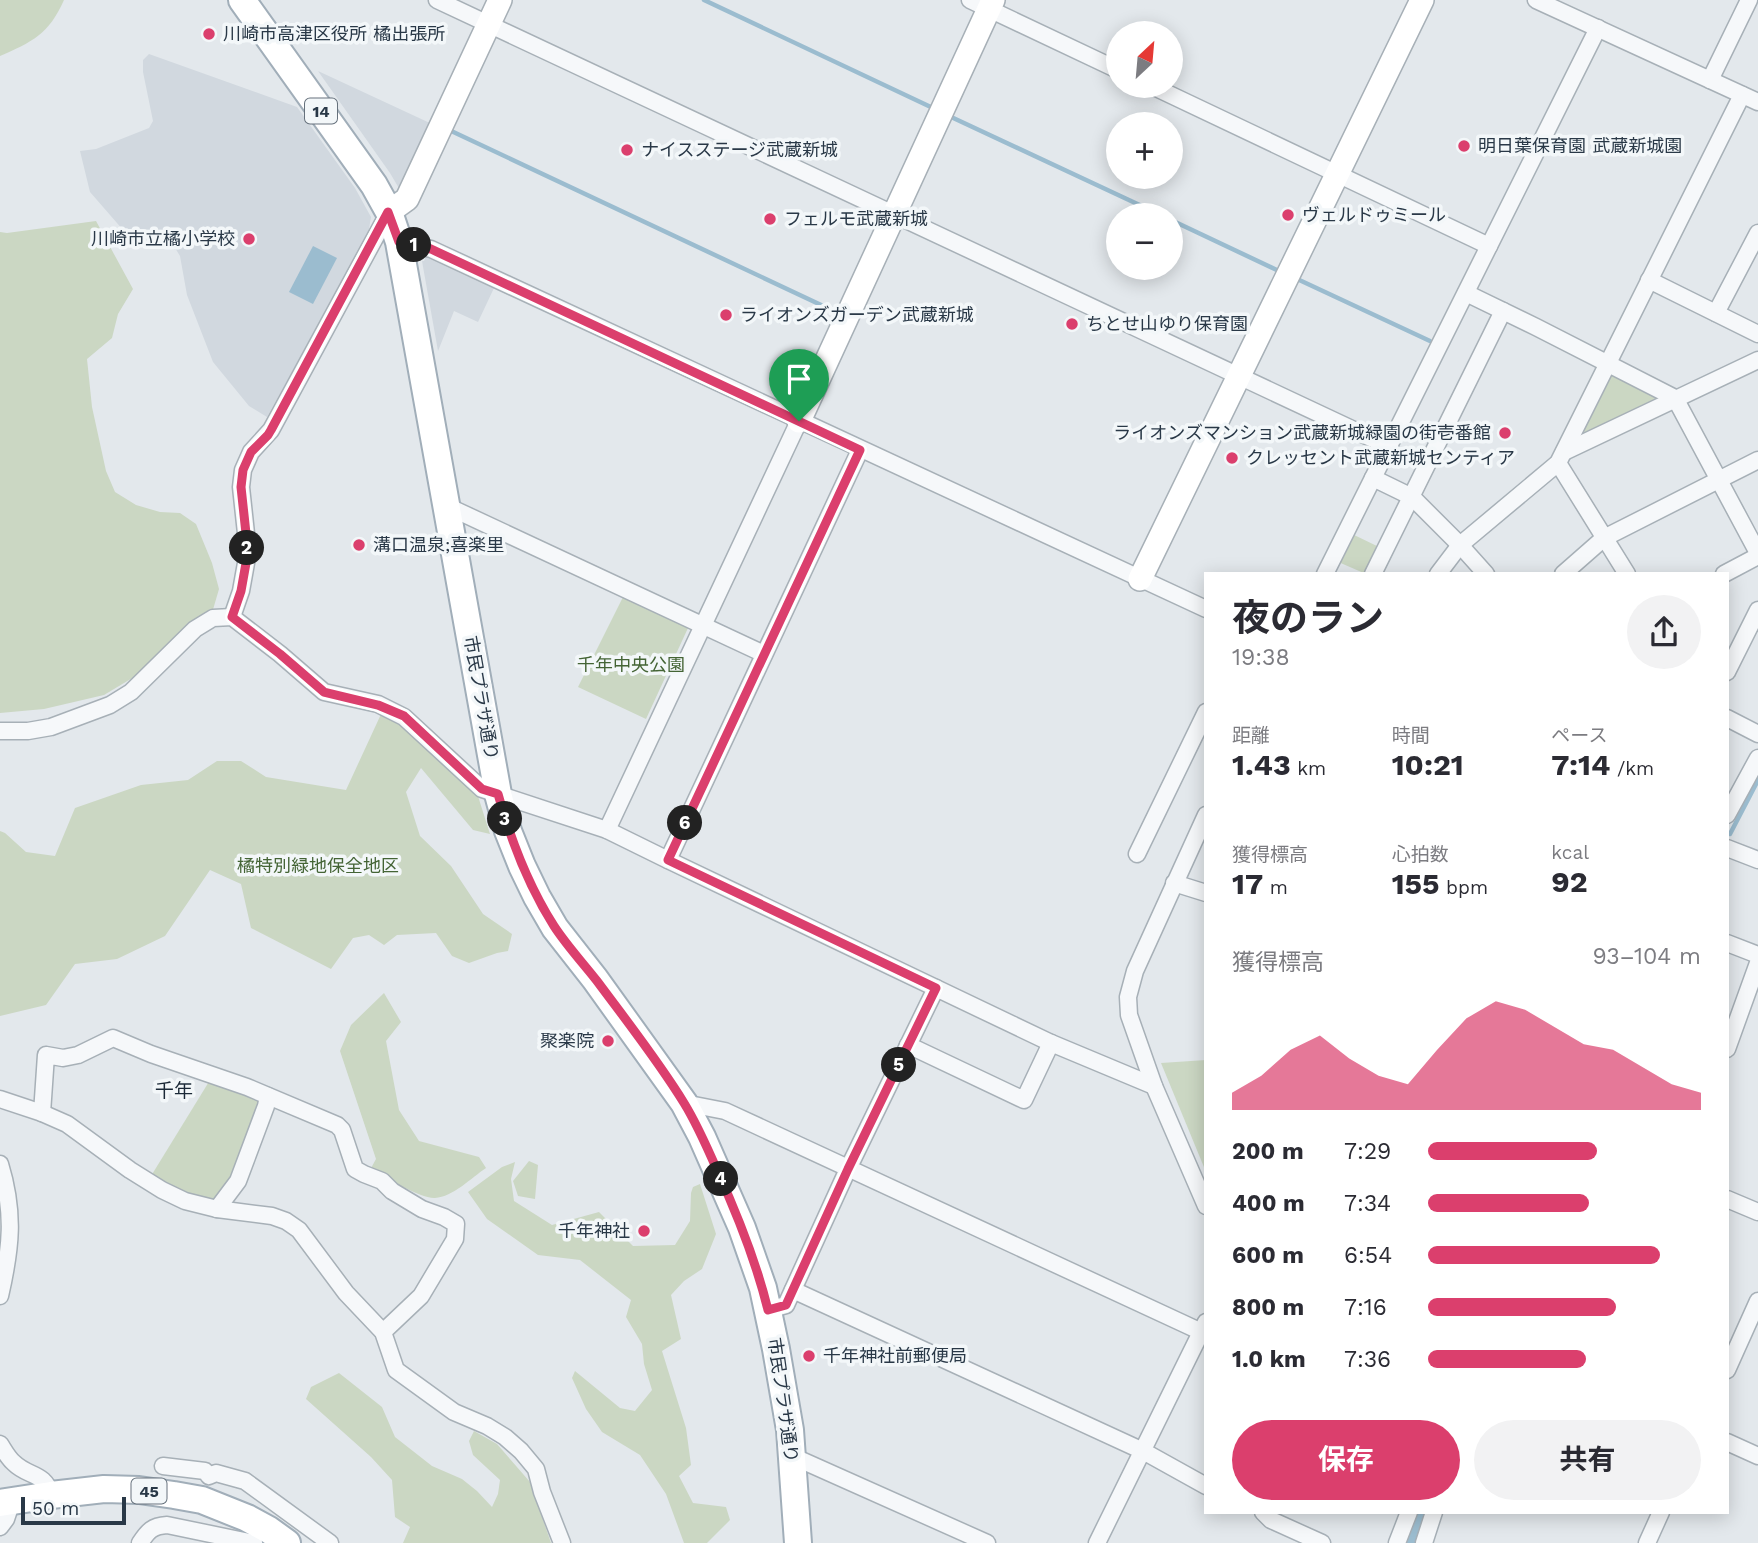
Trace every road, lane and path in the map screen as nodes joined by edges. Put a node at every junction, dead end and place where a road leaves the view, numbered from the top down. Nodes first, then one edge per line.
1 (242, 0) edge
2 (437, 0) edge
3 (500, 0) edge
4 (1422, 0) edge
5 (1536, 0) edge
6 (1746, 1) edge
7 (984, 3) edge
8 (488, 24) junction
9 (1598, 28) junction
10 (1106, 64) edge
11 (1710, 80) junction
12 (1742, 95) junction
13 (1177, 98) edge
14 (1758, 102) edge
15 (1338, 174) junction
16 (388, 212) junction
17 (893, 214) junction
18 (1758, 234) edge
19 (399, 242) junction
20 (1489, 246) junction
21 (1649, 280) junction
22 (1466, 293) junction
23 (1503, 311) junction
24 (1716, 313) junction
25 (1758, 334) edge
26 (1758, 360) edge
27 (1608, 363) junction
28 (1239, 376) junction
29 (1675, 398) junction
30 (799, 421) junction
31 (1388, 446) junction
32 (860, 450) junction
33 (1561, 457) junction
34 (1758, 460) edge
35 (1373, 478) junction
36 (1719, 479) junction
37 (1412, 497) junction
38 (447, 506) junction
39 (1604, 538) junction
40 (1460, 545) junction
41 (1758, 555) edge
42 (1326, 572) edge
43 (1374, 572) edge
44 (1440, 572) edge
45 (1484, 572) edge
46 (1565, 572) edge
47 (1626, 572) edge
48 (1728, 572) edge
49 (1140, 579) junction
50 (1204, 608) edge
51 (1758, 610) edge
52 (232, 617) junction
53 (703, 626) junction
54 (764, 654) junction
55 (1729, 668) edge
56 (1204, 716) edge
57 (1729, 719) edge
58 (0, 731) edge
59 (1758, 734) edge
60 (1758, 758) edge
61 (498, 794) junction
62 (1729, 812) edge
63 (1204, 819) edge
64 (607, 830) junction
65 (1729, 849) edge
66 (1137, 854) dead end
67 (668, 860) junction
68 (1758, 860) edge
69 (1174, 883) junction
70 (1204, 892) edge
71 (1729, 944) edge
72 (1758, 956) edge
73 (1758, 963) edge
74 (936, 988) junction
75 (1051, 1043) junction
76 (1729, 1043) edge
77 (908, 1045) junction
78 (1154, 1086) junction
79 (268, 1096) junction
80 (0, 1099) edge
81 (684, 1103) junction
82 (42, 1113) junction
83 (0, 1164) edge
84 (848, 1169) junction
85 (1729, 1200) edge
86 (1204, 1201) edge
87 (217, 1209) junction
88 (1758, 1212) edge
89 (793, 1290) junction
90 (0, 1296) edge
91 (768, 1310) junction
92 (1756, 1312) edge
93 (1204, 1329) edge
94 (1729, 1331) edge
95 (383, 1332) junction
96 (1743, 1336) junction
97 (1729, 1366) edge
98 (1729, 1443) edge
99 (0, 1444) edge
100 (1143, 1451) junction
101 (792, 1455) junction
102 (1758, 1456) edge
103 (163, 1466) dead end
104 (1204, 1485) edge
105 (206, 1488) junction
106 (51, 1495) junction
107 (6, 1502) edge
108 (1265, 1514) edge
109 (1408, 1514) edge
110 (1433, 1514) edge
111 (1660, 1514) edge
112 (0, 1527) edge
113 (268, 1540) edge
114 (140, 1543) edge
115 (330, 1543) edge
116 (562, 1543) edge
117 (798, 1543) edge
118 (988, 1543) edge
119 (1097, 1543) edge
120 (1322, 1543) edge
121 (1397, 1543) edge
122 (1424, 1543) edge
123 (1647, 1543) edge

1 - 16 main road, 市民プラザ通り / 14
2 - 8 street
3 - 8 street
4 - 15 street
5 - 9 street
6 - 11 street
7 - 10 street
7 - 17 street
8 - 16 street
8 - 17 street
9 - 11 street
9 - 20 street
11 - 12 street
12 - 14 street
12 - 21 street
13 - 15 street
15 - 20 street
15 - 28 street
16 - 19 main road, 市民プラザ通り / 14
16 - 52 street
17 - 28 street
17 - 30 street
18 - 24 street
19 - 30 street
19 - 38 main road, 市民プラザ通り / 14
20 - 22 street
21 - 24 street
21 - 27 street
22 - 23 street
22 - 31 street
23 - 27 street
23 - 37 street
24 - 25 street
26 - 29 street
27 - 29 street
27 - 33 street
28 - 31 street
28 - 49 street
29 - 33 street
29 - 36 street
30 - 32 street
30 - 53 street
31 - 35 street
32 - 49 street
32 - 54 street
33 - 39 street
33 - 40 street
34 - 36 street
35 - 37 street
35 - 42 street
36 - 39 street
36 - 41 street
37 - 40 street
37 - 43 street
38 - 53 street
38 - 61 main road, 市民プラザ通り / 14
39 - 46 street
39 - 47 street
40 - 44 street
40 - 45 street
41 - 48 street
49 - 50 street
51 - 55 street
52 - 58 street
52 - 61 street
53 - 54 street
53 - 64 street
54 - 67 street
56 - 66 street
57 - 59 street
60 - 62 street
61 - 64 street
61 - 81 main road, 市民プラザ通り / 14
63 - 69 street
64 - 67 street
65 - 68 street
67 - 74 street
69 - 70 street
69 - 78 street
71 - 72 street
73 - 76 street
74 - 75 street
74 - 77 street
75 - 77 street
75 - 78 street
77 - 84 street
78 - 86 street
79 - 82 street
79 - 87 street
79 - 95 street
80 - 82 street
81 - 84 street
81 - 91 main road, 市民プラザ通り / 14
82 - 87 street
83 - 90 street
84 - 89 street
84 - 93 street
85 - 88 street
87 - 95 street
89 - 91 street
89 - 100 street
91 - 101 main road, 市民プラザ通り / 14
92 - 96 street
93 - 100 street
94 - 96 street
95 - 116 street
96 - 97 street
98 - 102 street
99 - 106 street
100 - 104 street
100 - 119 street
101 - 117 main road, 市民プラザ通り / 14
101 - 118 street
103 - 105 street
105 - 106 main road, 45
105 - 113 main road, 45
105 - 115 street
106 - 107 main road, 45
107 - 112 street
108 - 120 street
109 - 121 street
110 - 122 street
111 - 123 street
113 - 114 street

